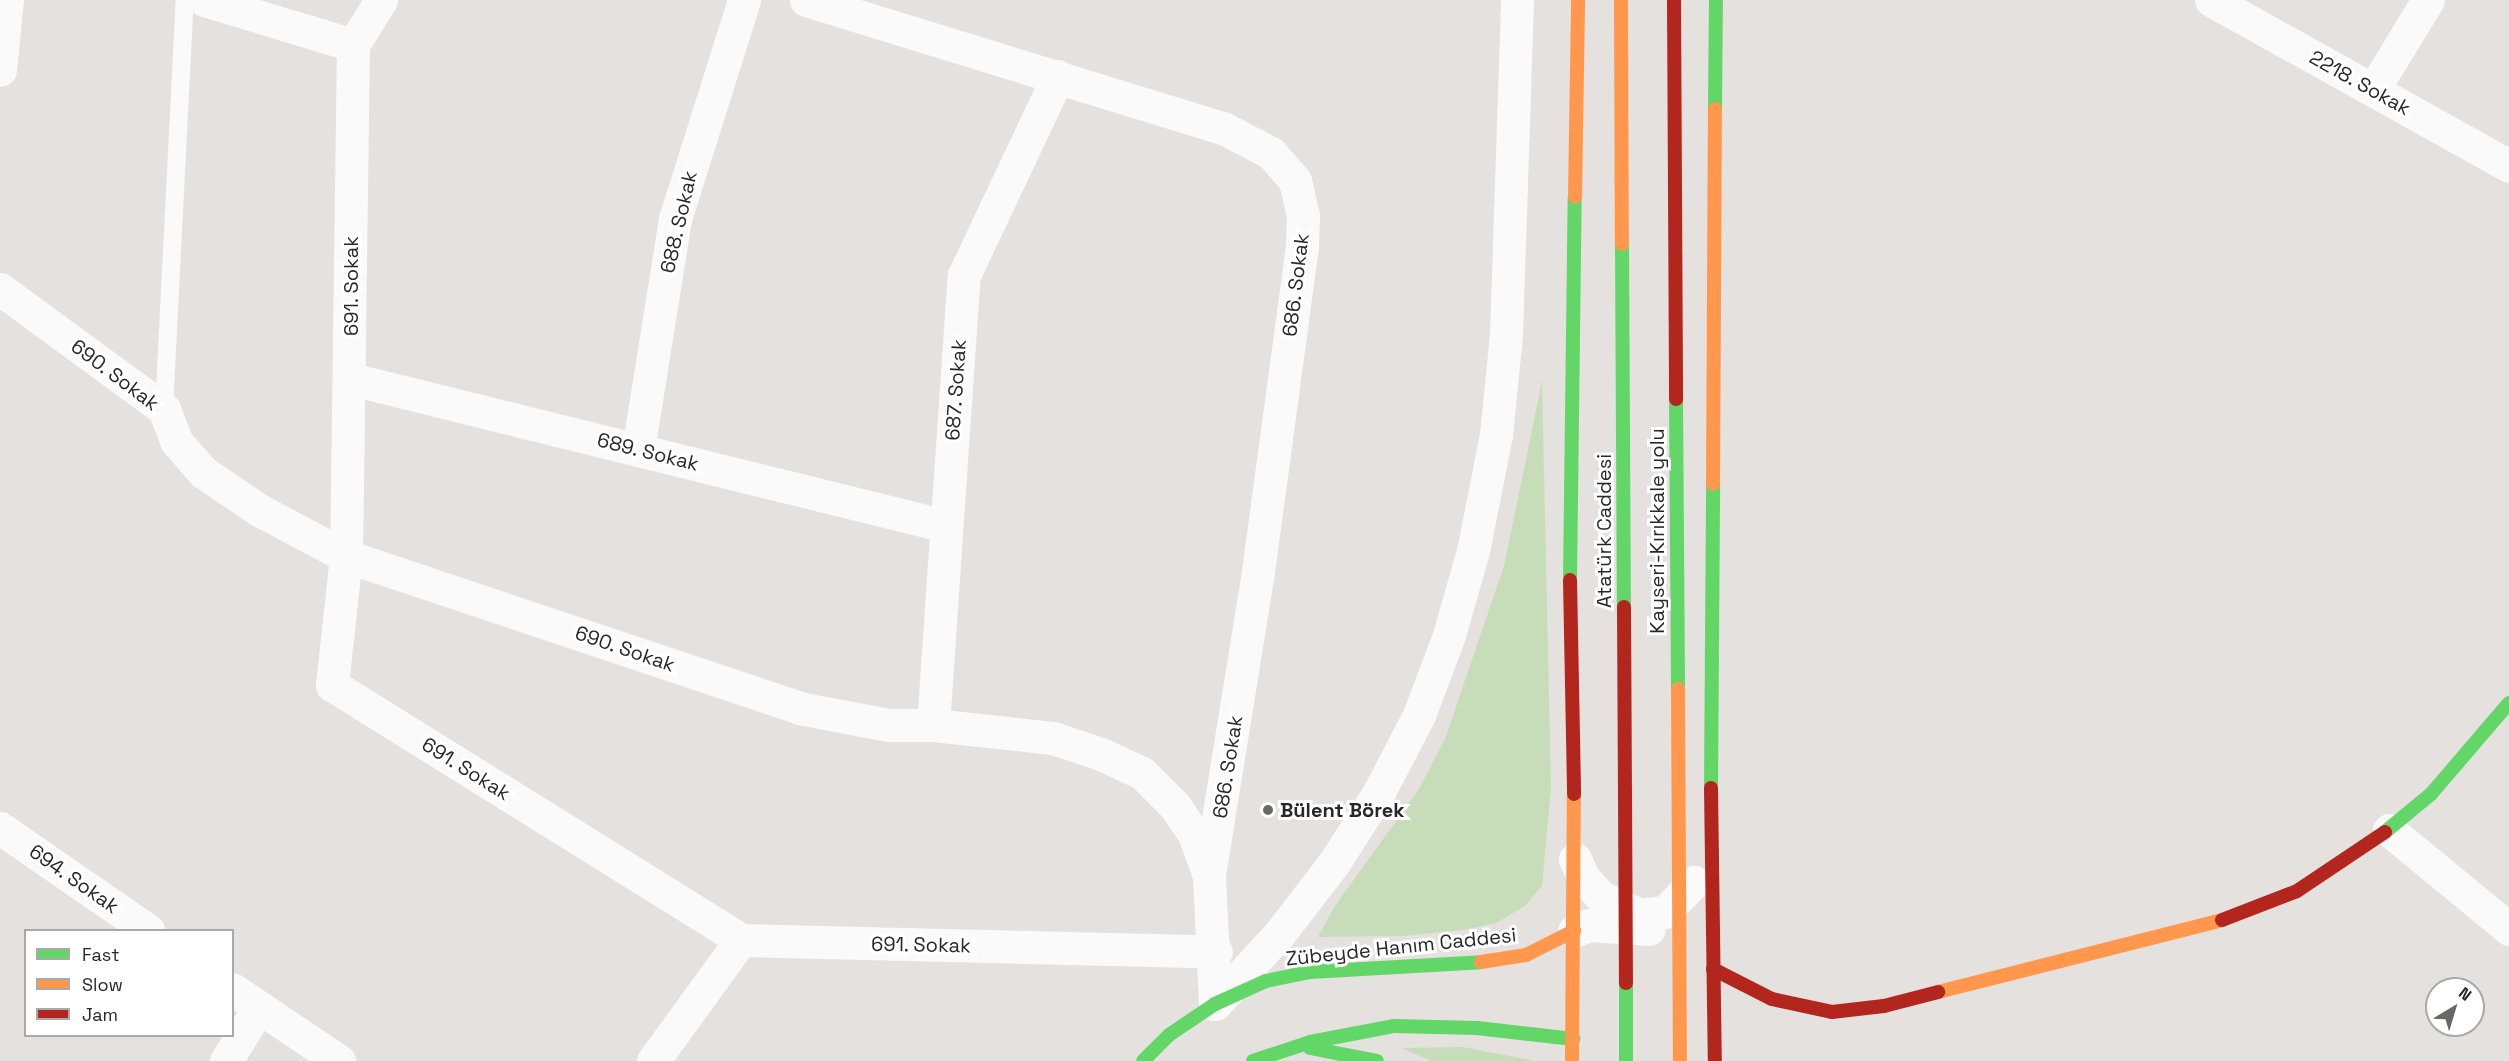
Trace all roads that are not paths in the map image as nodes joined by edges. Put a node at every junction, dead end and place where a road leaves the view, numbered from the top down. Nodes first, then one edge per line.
1 (7, 0) edge
2 (185, 0) edge
3 (204, 0) edge
4 (381, 0) edge
5 (744, 0) edge
6 (806, 0) edge
7 (1517, 0) edge
8 (1578, 0) edge
9 (1622, 0) edge
10 (1674, 0) edge
11 (1716, 0) edge
12 (2211, 0) edge
13 (2428, 0) edge
14 (353, 45) junction
15 (0, 70) edge
16 (1058, 76) junction
17 (2373, 90) junction
18 (2509, 166) edge
19 (0, 290) edge
20 (351, 379) junction
21 (164, 409) junction
22 (638, 450) junction
23 (946, 526) junction
24 (346, 556) junction
25 (2509, 703) edge
26 (933, 725) junction
27 (0, 828) edge
28 (2389, 830) junction
29 (1711, 853) junction
30 (1575, 859) junction
31 (1209, 876) junction
32 (147, 929) edge
33 (2509, 930) edge
34 (1574, 931) junction
35 (741, 940) junction
36 (1216, 952) junction
37 (1713, 969) junction
38 (234, 990) edge
39 (1215, 1004) junction
40 (259, 1007) junction
41 (1281, 1052) junction
42 (1578, 1054) edge
43 (226, 1061) edge
44 (339, 1061) edge
45 (653, 1061) edge
46 (1143, 1061) edge
47 (1253, 1061) edge
48 (1377, 1061) edge
49 (1626, 1061) edge
50 (1680, 1061) edge
51 (1714, 1061) edge

1 - 15 street
2 - 21 lane
3 - 14 street
4 - 14 street
5 - 22 street, 688. Sokak
6 - 16 street, 686. Sokak
7 - 39 street
8 - 30 main road
9 - 49 main road, Atatürk Caddesi
10 - 50 main road, Kayseri-Kırıkkale yolu
11 - 29 main road
12 - 17 street, 2218. Sokak
13 - 17 street
14 - 20 street, 691. Sokak
16 - 23 street, 687. Sokak
16 - 31 street, 686. Sokak
17 - 18 street, 2218. Sokak
19 - 21 street, 690. Sokak
20 - 22 street, 689. Sokak
20 - 24 street, 691. Sokak
21 - 24 street, 690. Sokak
22 - 23 street, 689. Sokak
23 - 26 street, 687. Sokak
24 - 26 street, 690. Sokak
24 - 35 street, 691. Sokak
25 - 28 main road
26 - 31 street, 690. Sokak
27 - 32 street, 694. Sokak
28 - 33 street
28 - 37 main road
29 - 30 street
29 - 37 main road
30 - 34 main road
31 - 36 street, 690. Sokak
34 - 37 street
34 - 39 main road, Zübeyde Hanım Caddesi
34 - 42 main road
35 - 36 street, 691. Sokak
35 - 45 street
36 - 39 street, 690. Sokak
37 - 51 main road
38 - 40 street
39 - 46 main road, Zübeyde Hanım Caddesi
40 - 43 street
40 - 44 street
41 - 42 main road
41 - 47 main road
41 - 48 main road

